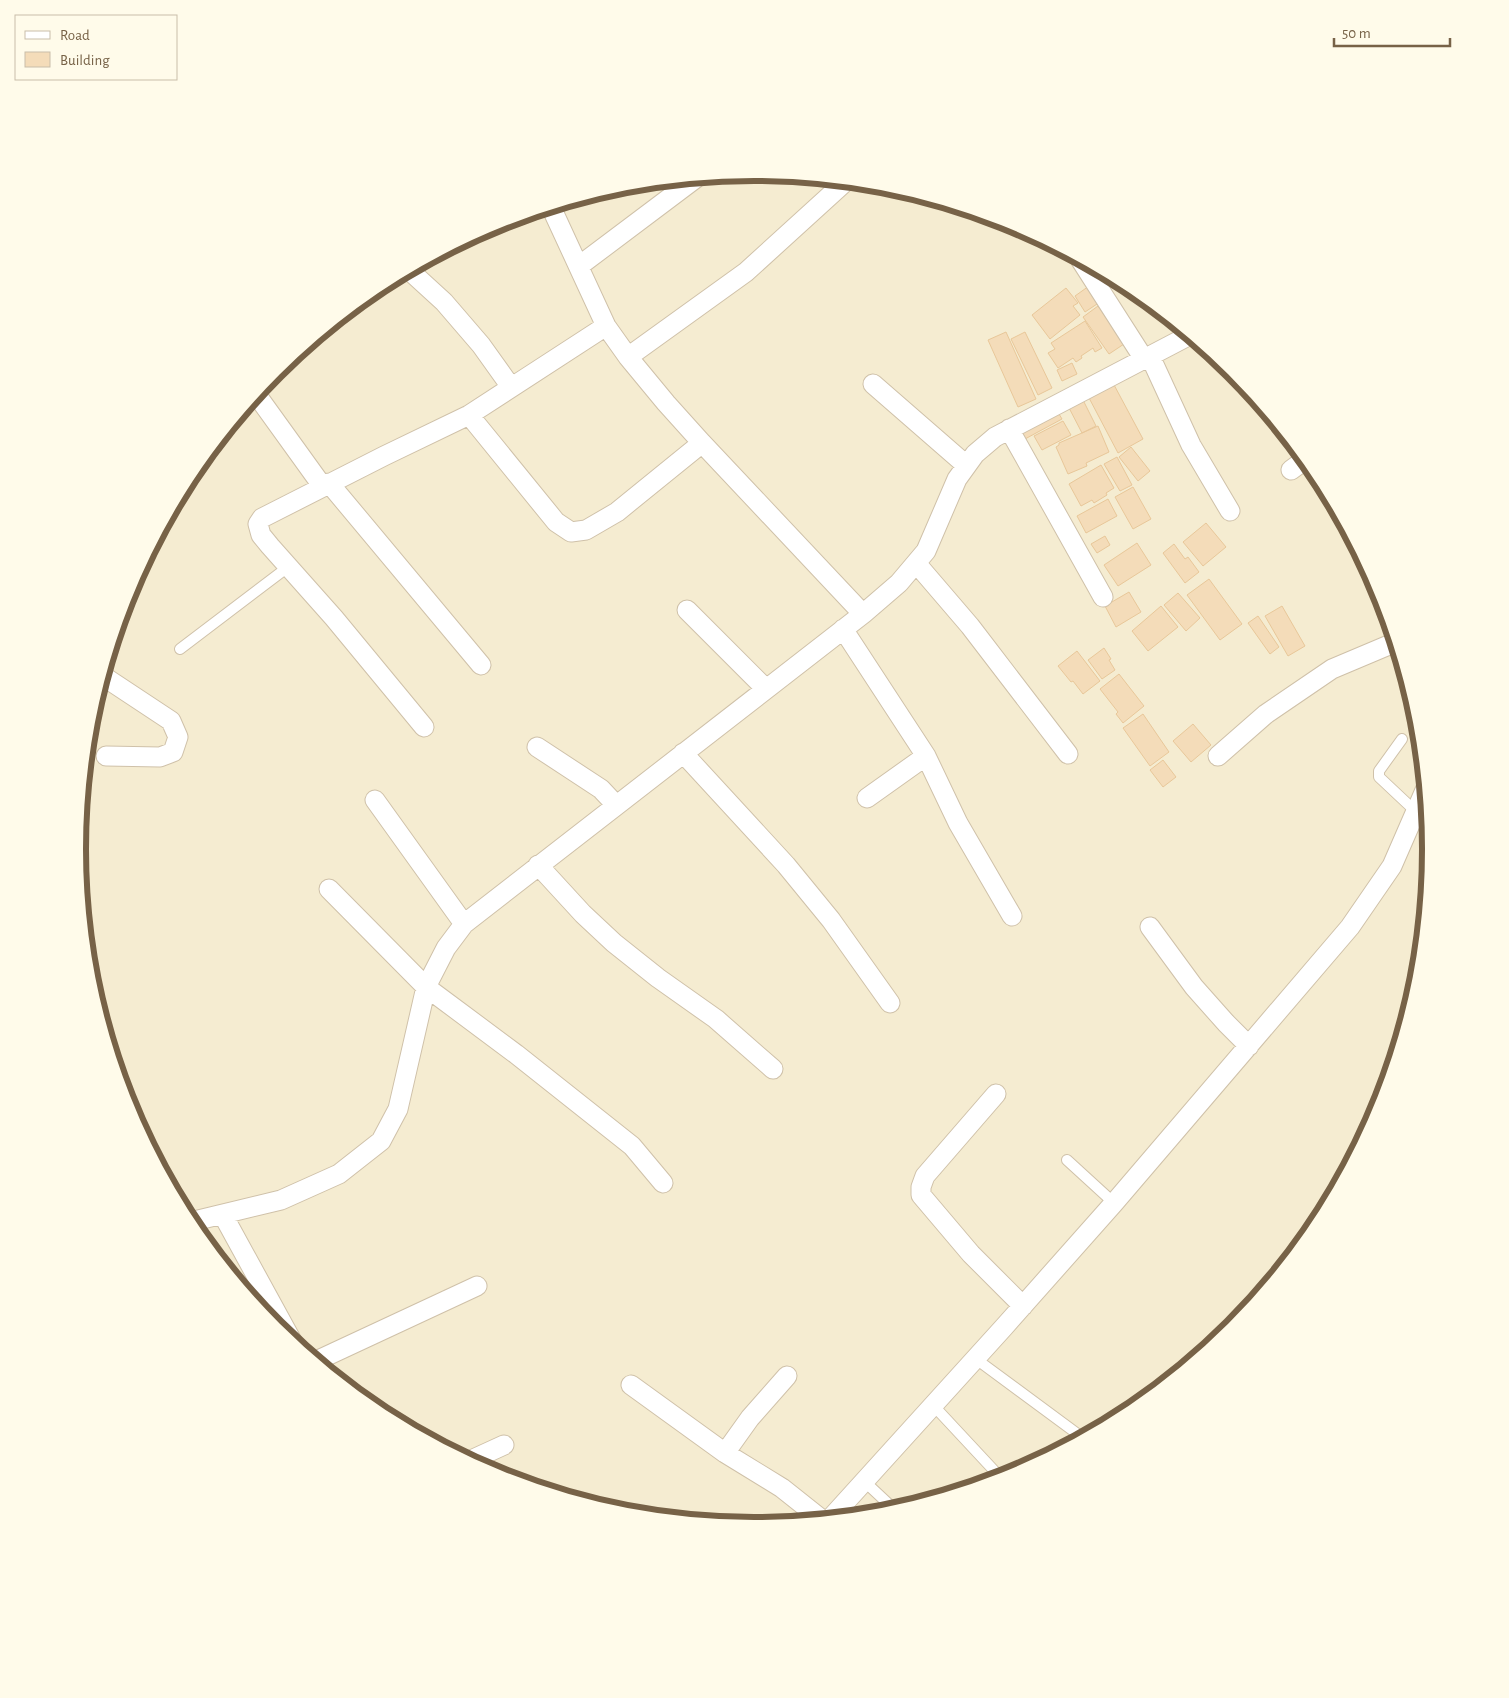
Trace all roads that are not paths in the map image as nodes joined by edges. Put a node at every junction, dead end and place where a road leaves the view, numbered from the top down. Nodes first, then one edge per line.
1 (688, 184) edge
2 (841, 186) edge
3 (554, 212) edge
4 (579, 266) junction
5 (1087, 269) edge
6 (413, 274) edge
7 (606, 326) junction
8 (1184, 338) edge
9 (628, 357) junction
10 (1147, 357) junction
11 (873, 384) dead end
12 (511, 387) junction
13 (260, 399) edge
14 (469, 415) junction
15 (1009, 430) junction
16 (702, 442) junction
17 (1300, 463) edge
18 (966, 465) junction
19 (1291, 470) dead end
20 (326, 485) junction
21 (1230, 511) dead end
22 (916, 563) junction
23 (288, 567) junction
24 (1103, 598) dead end
25 (687, 610) dead end
26 (863, 614) junction
27 (842, 630) junction
28 (1390, 644) edge
29 (180, 648) dead end
30 (481, 665) dead end
31 (108, 679) edge
32 (766, 689) junction
33 (424, 727) dead end
34 (1402, 739) dead end
35 (537, 747) dead end
36 (683, 753) junction
37 (1068, 754) dead end
38 (106, 756) dead end
39 (926, 756) junction
40 (1218, 756) dead end
41 (867, 798) dead end
42 (376, 800) dead end
43 (616, 805) junction
44 (1422, 817) edge
45 (1422, 820) edge
46 (538, 865) junction
47 (329, 889) dead end
48 (1012, 916) dead end
49 (464, 924) junction
50 (1150, 927) dead end
51 (426, 987) junction
52 (890, 1003) dead end
53 (1248, 1046) junction
54 (773, 1069) dead end
55 (996, 1094) dead end
56 (1067, 1160) dead end
57 (663, 1183) dead end
58 (1114, 1203) junction
59 (223, 1215) junction
60 (199, 1220) edge
61 (477, 1286) dead end
62 (1023, 1306) junction
63 (281, 1321) edge
64 (322, 1357) edge
65 (976, 1359) junction
66 (787, 1376) dead end
67 (631, 1385) dead end
68 (934, 1405) junction
69 (1077, 1434) edge
70 (504, 1445) dead end
71 (725, 1453) junction
72 (478, 1456) edge
73 (995, 1472) edge
74 (864, 1481) junction
75 (888, 1503) edge
76 (835, 1513) edge
77 (814, 1515) edge

1 - 4 street
2 - 9 street
3 - 4 street
4 - 7 street
5 - 10 street
6 - 12 street
7 - 9 street
7 - 12 street
8 - 10 street
9 - 16 street
10 - 15 street
10 - 21 street
11 - 18 street
12 - 14 street
13 - 20 street
14 - 16 street
14 - 20 street
15 - 18 street
15 - 24 street
16 - 26 street
17 - 19 street
18 - 22 street
20 - 23 street
20 - 30 street
22 - 26 street
22 - 37 street
23 - 29 lane
23 - 33 street
25 - 32 street
26 - 27 street
27 - 32 street
27 - 39 street
28 - 40 street
31 - 38 street
32 - 36 street
34 - 44 lane
35 - 43 street
36 - 43 street
36 - 52 street
39 - 41 street
39 - 48 street
42 - 49 street
43 - 46 street
45 - 53 street
46 - 49 street
46 - 54 street
47 - 51 street
49 - 51 street
50 - 53 street
51 - 57 street
51 - 59 street
53 - 58 street
55 - 62 street
56 - 58 lane
58 - 62 street
59 - 60 street
59 - 63 street
61 - 64 street
62 - 65 street
65 - 68 street
65 - 69 lane
66 - 71 street
67 - 71 street
68 - 73 lane
68 - 74 street
70 - 72 street
71 - 77 street
74 - 75 lane
74 - 76 street

